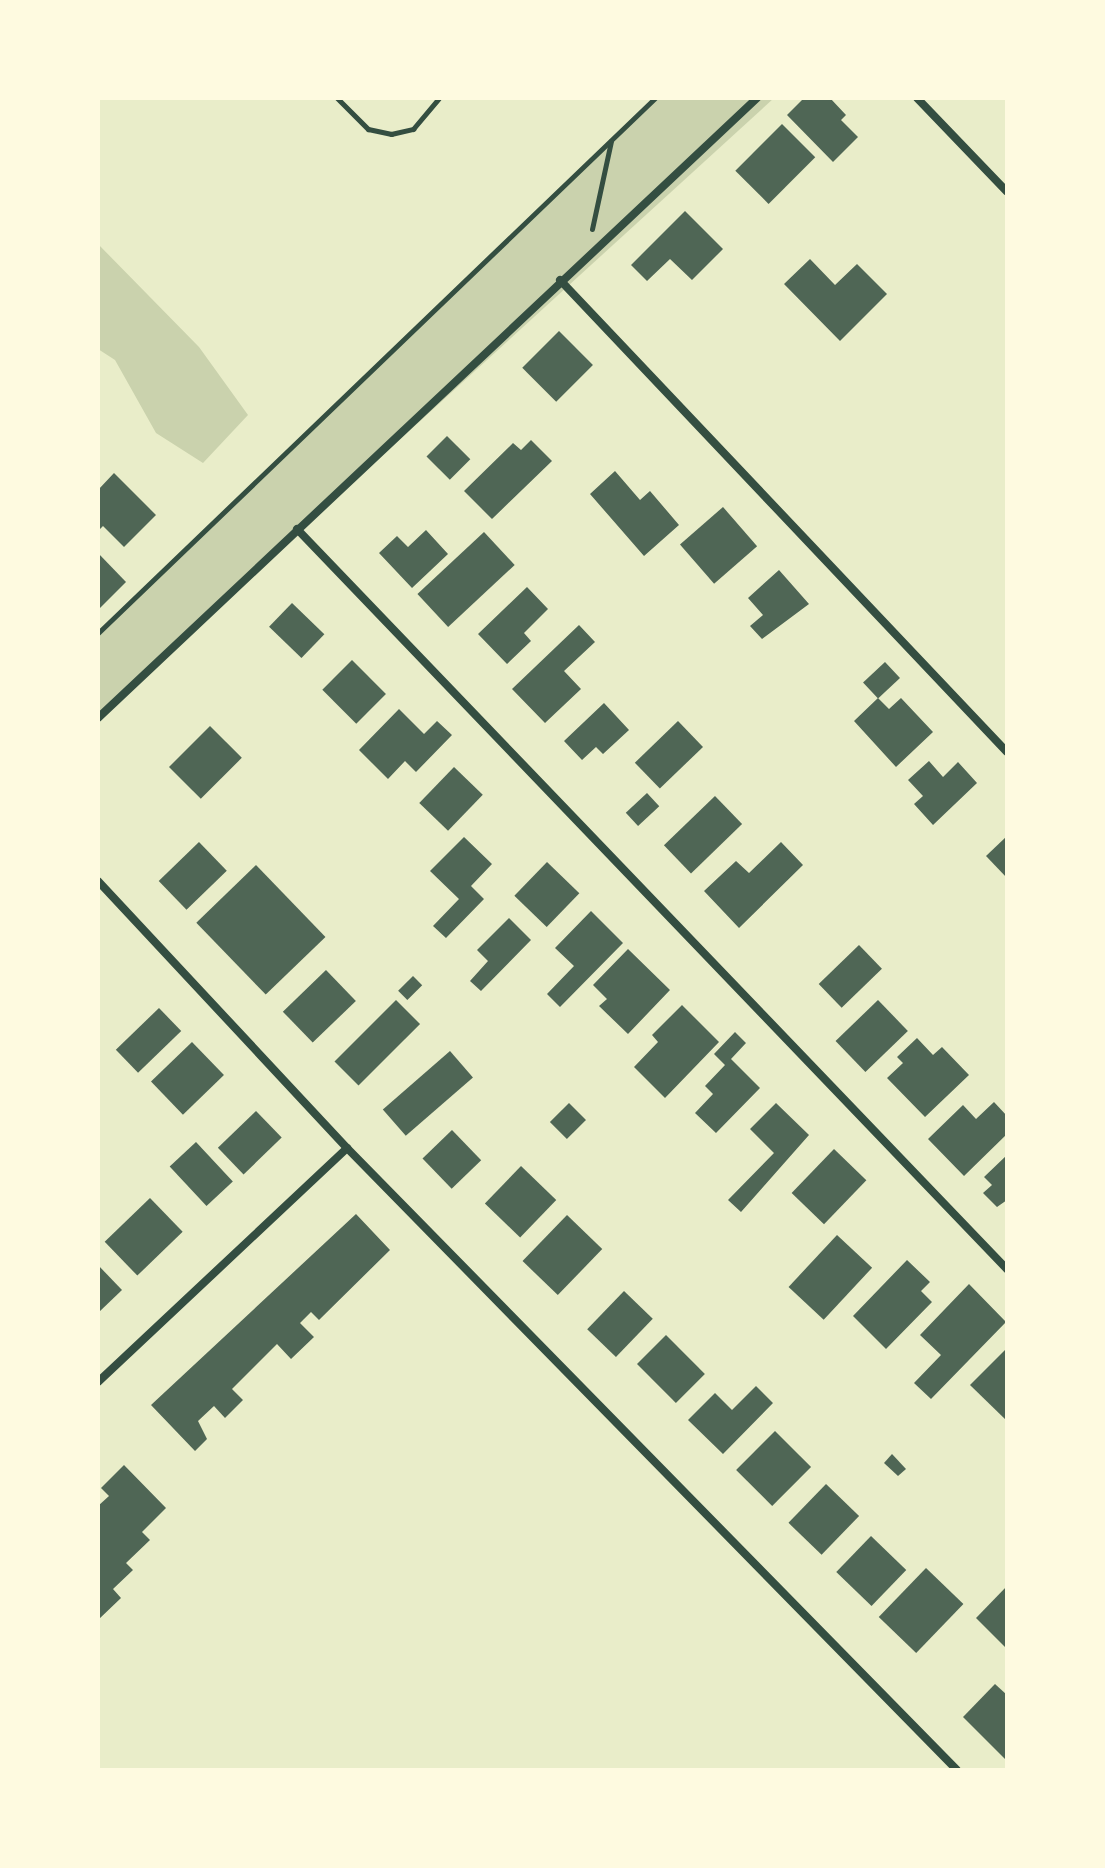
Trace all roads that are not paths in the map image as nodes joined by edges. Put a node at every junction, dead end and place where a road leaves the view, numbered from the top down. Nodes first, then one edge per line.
1 (757, 98) edge
2 (917, 98) edge
3 (1007, 192) edge
4 (560, 280) junction
5 (297, 529) junction
6 (98, 718) edge
7 (1007, 752) edge
8 (98, 881) edge
9 (347, 1148) junction
10 (1007, 1269) edge
11 (98, 1382) edge
12 (957, 1770) edge

1 - 4 street
2 - 3 street
4 - 5 street
4 - 7 street
5 - 6 street
5 - 10 street
8 - 9 street
9 - 11 street
9 - 12 street

